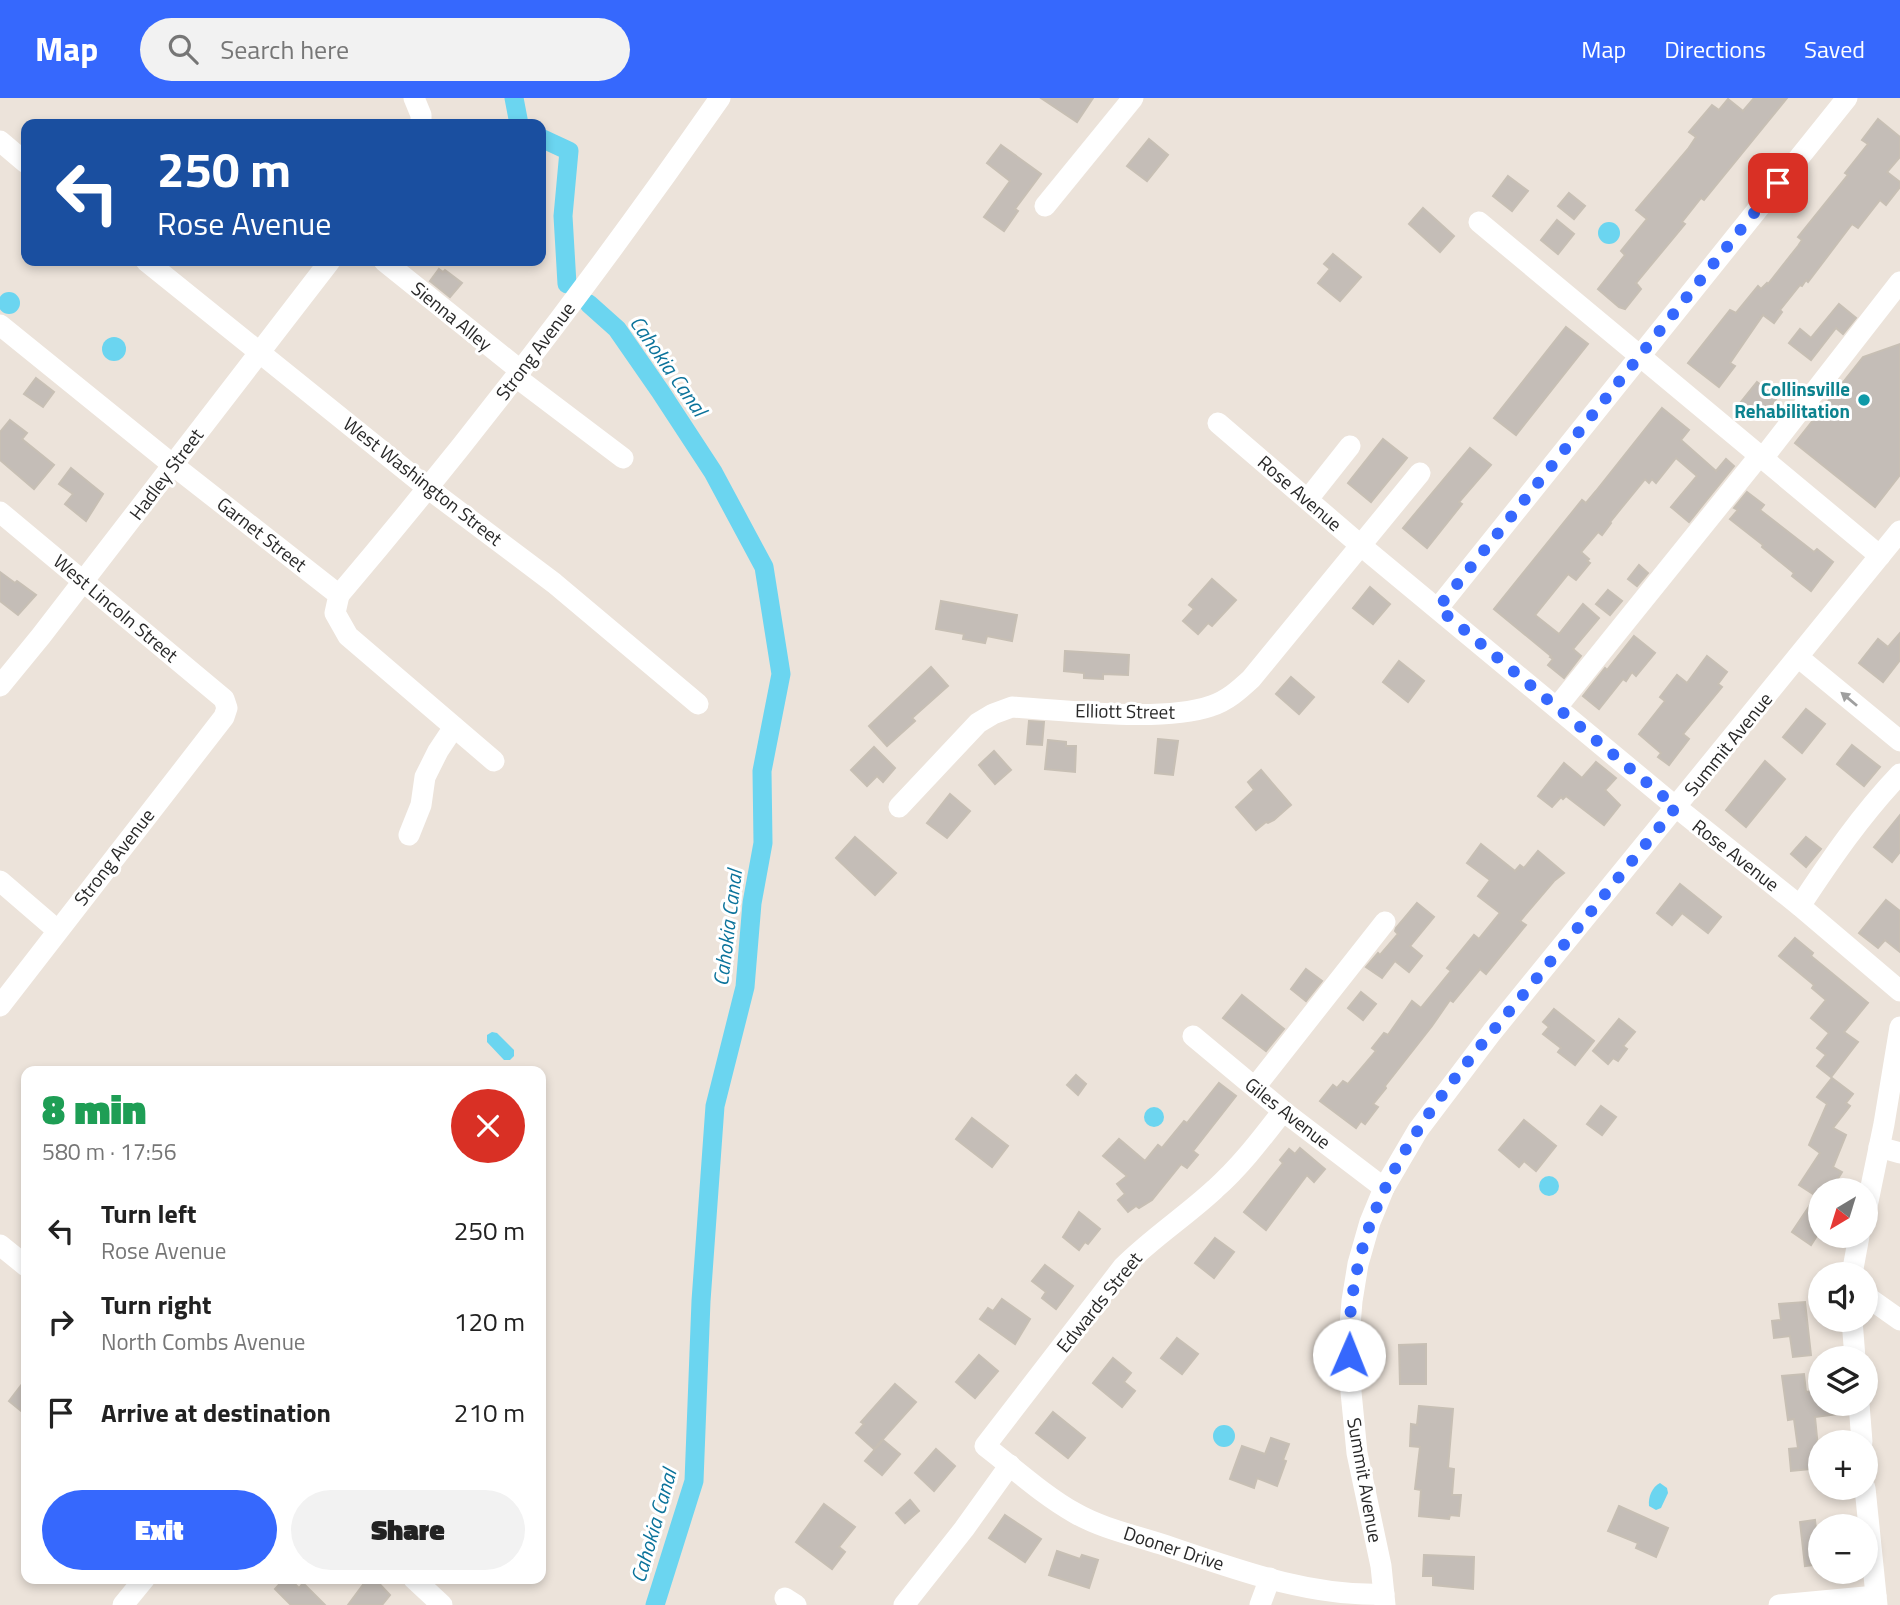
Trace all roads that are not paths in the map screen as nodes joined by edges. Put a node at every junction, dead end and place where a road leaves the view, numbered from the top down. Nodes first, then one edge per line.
1 (720, 98) edge
2 (1133, 98) edge
3 (1846, 98) edge
4 (0, 141) edge
5 (21, 159) edge
6 (1045, 206) dead end
7 (1479, 222) dead end
8 (152, 266) edge
9 (326, 266) edge
10 (390, 266) edge
11 (1900, 282) edge
12 (0, 325) edge
13 (260, 351) junction
14 (1639, 355) junction
15 (519, 374) junction
16 (1218, 423) dead end
17 (1350, 446) dead end
18 (1761, 456) junction
19 (623, 458) dead end
20 (173, 465) junction
21 (1420, 473) dead end
22 (429, 489) junction
23 (1308, 499) junction
24 (0, 512) edge
25 (1900, 531) edge
26 (1359, 544) junction
27 (1880, 556) junction
28 (84, 582) junction
29 (339, 595) junction
30 (1438, 608) junction
31 (1798, 657) junction
32 (0, 686) edge
33 (698, 704) dead end
34 (1557, 707) junction
35 (227, 708) joint
36 (454, 727) junction
37 (1900, 741) edge
38 (494, 761) dead end
39 (1900, 774) edge
40 (900, 807) dead end
41 (1676, 807) junction
42 (409, 835) dead end
43 (0, 881) edge
44 (1800, 906) junction
45 (1385, 922) dead end
46 (57, 930) junction
47 (1900, 991) edge
48 (0, 1006) edge
49 (1900, 1027) edge
50 (1193, 1036) dead end
51 (1255, 1087) junction
52 (1283, 1111) junction
53 (1890, 1150) edge
54 (1878, 1180) edge
55 (1384, 1188) junction
56 (0, 1245) edge
57 (21, 1262) edge
58 (1878, 1304) edge
59 (1900, 1320) edge
60 (985, 1446) joint
61 (1010, 1465) junction
62 (1866, 1500) edge
63 (1270, 1578) junction
64 (140, 1584) edge
65 (419, 1584) edge
66 (1385, 1599) edge
67 (1877, 1601) edge
68 (123, 1605) edge
69 (442, 1605) edge
70 (905, 1605) edge
71 (1259, 1605) edge
72 (1779, 1605) edge

1 - 15 street, Strong Avenue
2 - 6 street
3 - 14 street
4 - 5 street
7 - 14 street
8 - 13 street, West Washington Street
9 - 13 street, Hadley Street
10 - 15 street, Sienna Alley
11 - 18 street
12 - 20 street, Garnet Street
13 - 20 street, Hadley Street
13 - 22 street, West Washington Street
14 - 18 street
14 - 30 street
15 - 19 street, Sienna Alley
15 - 22 street, Strong Avenue
16 - 23 street, Rose Avenue
17 - 23 street
18 - 27 street
18 - 34 street
20 - 28 street, Hadley Street
20 - 29 street, Garnet Street
21 - 26 street, Elliott Street
22 - 29 street, Strong Avenue
22 - 33 street, West Washington Street
23 - 26 street, Rose Avenue
24 - 28 street, West Lincoln Street
25 - 27 street, Summit Avenue
26 - 30 street, Rose Avenue
26 - 40 street, Elliott Street
27 - 31 street, Summit Avenue
28 - 32 street, Hadley Street
28 - 35 street, West Lincoln Street
29 - 36 street
30 - 34 street, Rose Avenue
37 -> 31 street
31 - 41 street, Summit Avenue
34 - 41 street, Rose Avenue
35 - 46 street, Strong Avenue
36 - 38 street
36 - 42 street
39 - 44 street
41 - 44 street, Rose Avenue
41 - 55 street, Summit Avenue
43 - 46 street
44 - 47 street, Rose Avenue
45 - 51 street
46 - 48 street, Strong Avenue
49 - 53 street
50 - 51 street, Giles Avenue
51 - 52 street, Giles Avenue
52 - 55 street, Giles Avenue
52 - 60 street, Edwards Street
53 - 54 street
55 - 66 street, Summit Avenue
56 - 57 street
58 - 59 street
60 - 61 street, Dooner Drive
61 - 63 street, Dooner Drive
61 - 70 street
62 - 67 street
63 - 66 street, Dooner Drive
63 - 71 street
64 - 68 street
65 - 69 street
67 - 72 street

